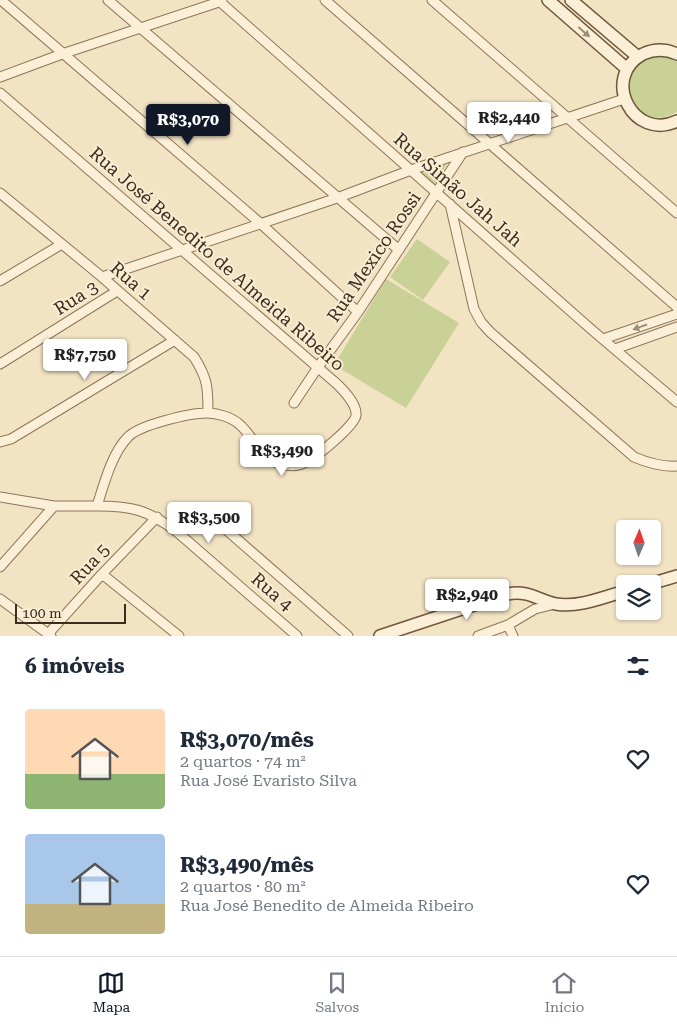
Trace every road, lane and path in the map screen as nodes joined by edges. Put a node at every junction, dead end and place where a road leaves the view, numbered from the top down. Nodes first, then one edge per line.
1 (1, 0) edge
2 (108, 0) edge
3 (325, 0) edge
4 (432, 0) edge
5 (548, 0) edge
6 (571, 0) edge
7 (221, 1) edge
8 (140, 28) junction
9 (62, 54) junction
10 (677, 54) edge
11 (638, 57) junction
12 (627, 69) junction
13 (0, 76) edge
14 (0, 93) edge
15 (624, 99) junction
16 (566, 117) junction
17 (677, 121) edge
18 (490, 143) junction
19 (463, 152) junction
20 (411, 170) junction
21 (437, 193) junction
22 (1, 196) edge
23 (337, 198) junction
24 (450, 204) junction
25 (677, 213) edge
26 (260, 223) junction
27 (62, 244) junction
28 (181, 250) junction
29 (399, 250) junction
30 (102, 277) junction
31 (0, 282) edge
32 (117, 291) junction
33 (677, 307) edge
34 (358, 312) junction
35 (677, 314) edge
36 (677, 327) edge
37 (603, 339) junction
38 (175, 340) junction
39 (615, 349) junction
40 (0, 364) edge
41 (318, 367) junction
42 (677, 402) edge
43 (294, 403) dead end
44 (208, 413) junction
45 (1, 442) edge
46 (677, 466) edge
47 (0, 498) edge
48 (54, 506) junction
49 (97, 506) junction
50 (157, 517) junction
51 (214, 519) dead end
52 (0, 567) edge
53 (102, 574) junction
54 (677, 576) edge
55 (661, 581) edge
56 (616, 593) edge
57 (0, 599) edge
58 (555, 604) junction
59 (508, 625) junction
60 (50, 635) edge
61 (179, 636) edge
62 (297, 636) edge
63 (348, 636) edge
64 (380, 636) edge
65 (478, 636) edge
66 (513, 636) edge

1 - 9 street
2 - 8 street
3 - 18 street
4 - 16 street
5 -> 12 main road
6 - 11 main road
7 - 8 street
7 - 20 street, Rua Simão Jah Jah
8 - 9 street
8 - 23 street
9 - 13 street
9 - 26 street
10 - 11 main road
11 - 12 main road
12 - 15 main road
14 - 28 street, Rua José Benedito de Almeida Ribeiro
15 - 16 street
15 - 17 main road
16 - 18 street
16 - 25 street
18 - 19 street
18 - 33 street
19 - 20 street
19 - 21 street, Rua Mexico Rossi
20 - 21 street, Rua Simão Jah Jah
20 - 23 street
21 - 24 street, Rua Simão Jah Jah
21 - 29 street, Rua Mexico Rossi
22 - 27 street, Rua 1
23 - 26 street
23 - 29 street
24 - 37 street, Rua Simão Jah Jah
24 - 46 street
26 - 28 street
26 - 34 street
27 - 30 street, Rua 1
27 - 31 street
28 - 30 street
28 - 41 street, Rua José Benedito de Almeida Ribeiro
29 - 34 street, Rua Mexico Rossi
30 - 32 street, Rua 1
32 - 38 street, Rua 1
32 - 40 street, Rua 3
34 - 41 street, Rua Mexico Rossi
35 -> 37 street
36 - 39 street
37 - 39 street, Rua Simão Jah Jah
38 - 44 street, Rua 1
38 - 45 street
39 - 42 street, Rua Simão Jah Jah
41 - 43 street, Rua Mexico Rossi
41 - 44 street, Rua José Benedito de Almeida Ribeiro
44 - 49 street
47 - 48 street, Rua 4
48 - 49 street, Rua 4
48 - 52 street
49 - 50 street, Rua 4
50 - 53 street, Rua 5
50 - 62 street, Rua 4
51 - 63 street
53 - 60 street, Rua 5
53 - 61 street
54 - 55 main road
56 - 58 main road
57 - 60 street
58 - 59 street
58 - 64 main road
59 - 65 street
59 - 66 street

